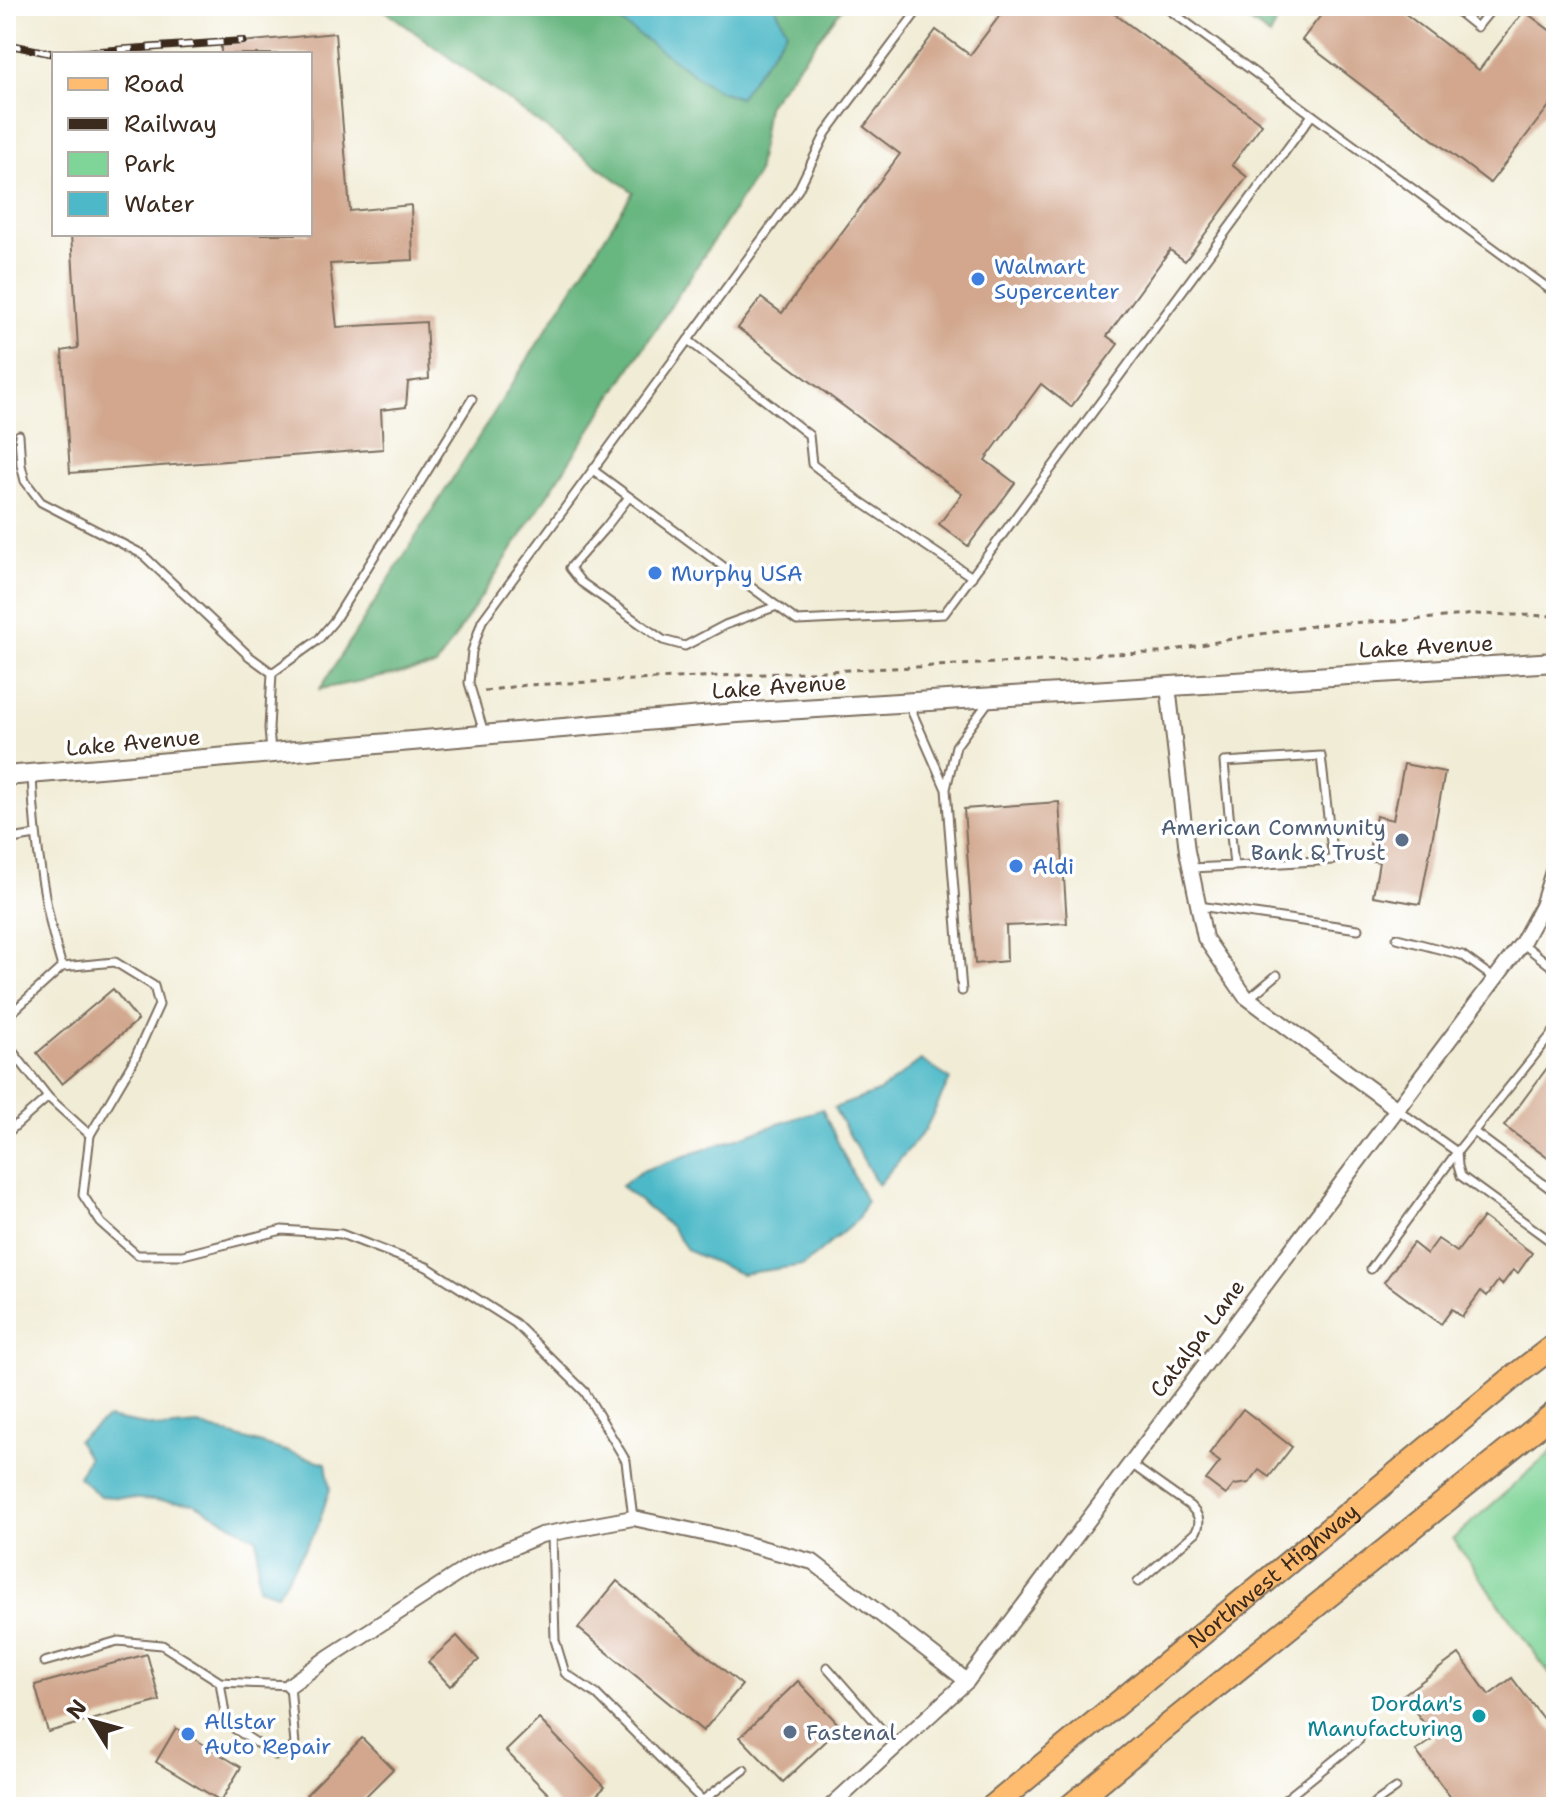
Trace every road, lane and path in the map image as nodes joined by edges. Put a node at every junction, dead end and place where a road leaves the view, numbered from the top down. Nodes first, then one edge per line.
1 (921, 6) edge
2 (1164, 6) edge
3 (1451, 6) edge
4 (1494, 6) edge
5 (1312, 115) junction
6 (1556, 294) edge
7 (688, 340) junction
8 (472, 399) dead end
9 (19, 435) dead end
10 (593, 470) junction
11 (629, 497) junction
12 (972, 577) junction
13 (777, 606) junction
14 (1556, 616) edge
15 (1556, 662) edge
16 (272, 673) junction
17 (1168, 686) junction
18 (472, 693) junction
19 (992, 697) junction
20 (907, 702) junction
21 (484, 735) junction
22 (271, 754) junction
23 (32, 774) junction
24 (6, 776) edge
25 (946, 789) junction
26 (36, 835) junction
27 (6, 840) edge
28 (1556, 862) edge
29 (1234, 866) junction
30 (1191, 868) junction
31 (1199, 906) junction
32 (1358, 929) dead end
33 (1397, 938) dead end
34 (1522, 943) junction
35 (62, 967) junction
36 (1556, 970) edge
37 (1277, 975) dead end
38 (1495, 979) junction
39 (962, 991) dead end
40 (1248, 999) junction
41 (6, 1018) edge
42 (1556, 1029) edge
43 (6, 1043) edge
44 (48, 1097) junction
45 (1397, 1109) junction
46 (1474, 1132) junction
47 (6, 1134) edge
48 (90, 1135) junction
49 (1457, 1152) junction
50 (1556, 1193) edge
51 (1549, 1240) dead end
52 (1371, 1269) dead end
53 (1556, 1344) edge
54 (1556, 1412) edge
55 (1130, 1463) junction
56 (633, 1518) junction
57 (552, 1533) junction
58 (1138, 1582) dead end
59 (44, 1662) dead end
60 (827, 1667) dead end
61 (967, 1681) junction
62 (220, 1682) junction
63 (290, 1685) junction
64 (1359, 1740) dead end
65 (896, 1746) junction
66 (744, 1770) dead end
67 (1396, 1788) dead end
68 (1286, 1799) junction
69 (703, 1800) junction
70 (709, 1807) edge
71 (830, 1807) edge
72 (992, 1807) edge
73 (1069, 1807) edge
74 (1276, 1807) edge
75 (1293, 1807) edge
76 (1369, 1807) edge

1 - 7 lane
2 - 5 lane
3 - 4 lane
5 - 6 lane
5 - 12 lane
7 - 10 lane
7 - 12 lane
8 - 16 lane
9 - 16 lane
10 - 11 lane
10 - 18 lane
11 - 13 lane
11 - 13 lane
12 - 13 lane
14 - 18 path
15 - 17 street, Lake Avenue
16 - 22 lane
17 - 19 street, Lake Avenue
17 - 30 street
18 - 21 lane
19 - 20 street, Lake Avenue
19 - 25 lane
20 - 21 street, Lake Avenue
20 - 25 lane
21 - 22 street, Lake Avenue
22 - 23 street, Lake Avenue
23 - 24 street, Lake Avenue
23 - 26 lane
25 - 39 lane
26 - 27 lane
26 - 35 lane
28 - 34 street, Catalpa Lane
29 - 29 lane
29 - 30 lane
30 - 31 street
31 - 32 lane
31 - 40 street
33 - 38 lane
34 - 36 lane
34 - 38 street, Catalpa Lane
35 - 41 lane
35 - 48 lane
37 - 40 lane
38 - 45 street, Catalpa Lane
40 - 45 street
42 - 46 lane
43 - 44 lane
44 - 47 lane
44 - 48 lane
45 - 49 lane
45 - 55 street, Catalpa Lane
46 - 49 lane
46 - 50 lane
48 - 56 lane
49 - 51 lane
49 - 52 lane
53 - 72 main road, Northwest Highway
54 - 73 main road
55 - 58 lane
55 - 61 street, Catalpa Lane
56 - 57 street
56 - 61 street
57 - 63 street
57 - 69 lane
59 - 62 lane
60 - 65 lane
61 - 65 street, Catalpa Lane
62 - 63 lane
62 - 63 lane
64 - 68 lane
65 - 71 street, Catalpa Lane
66 - 69 lane
67 - 76 lane
68 - 74 lane
68 - 75 lane
69 - 70 lane

